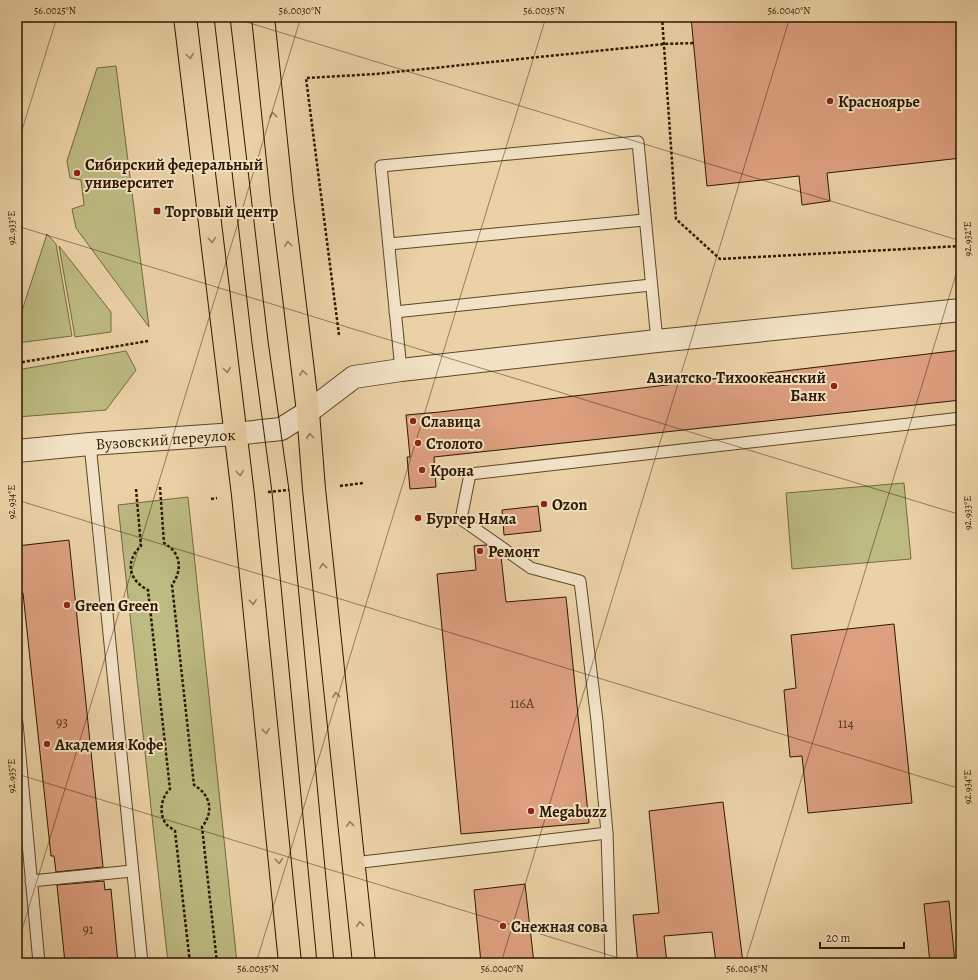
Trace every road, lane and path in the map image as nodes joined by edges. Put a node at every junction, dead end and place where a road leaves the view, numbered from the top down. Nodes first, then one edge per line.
1 (185, 17) edge
2 (263, 17) edge
3 (662, 17) edge
4 (694, 43) dead end
5 (664, 44) junction
6 (644, 220) junction
7 (389, 244) junction
8 (961, 246) edge
9 (651, 285) junction
10 (961, 310) edge
11 (395, 312) junction
12 (339, 335) dead end
13 (148, 341) dead end
14 (657, 341) junction
15 (17, 363) edge
16 (401, 370) junction
17 (308, 412) junction
18 (961, 418) edge
19 (235, 434) junction
20 (90, 444) junction
21 (17, 451) edge
22 (160, 487) dead end
23 (136, 489) dead end
24 (17, 723) edge
25 (607, 833) junction
26 (354, 863) junction
27 (132, 871) junction
28 (31, 882) junction
29 (39, 963) edge
30 (142, 963) edge
31 (190, 963) edge
32 (218, 963) edge
33 (290, 963) edge
34 (364, 963) edge
35 (611, 963) edge

1 -> 19 highway
17 -> 2 highway
3 - 5 path
4 - 5 path
5 - 8 path
5 - 12 path
6 - 7 lane
6 - 7 lane
6 - 9 lane
7 - 11 lane
9 - 11 lane
9 - 14 lane
10 - 14 street, Вузовский переулок
11 - 16 lane
13 - 15 path
14 - 16 street, Вузовский переулок
16 - 17 street, Вузовский переулок
17 - 19 street, Вузовский переулок
26 -> 17 highway
18 - 25 lane
19 - 20 street, Вузовский переулок
19 -> 33 highway
20 - 21 street, Вузовский переулок
20 - 27 lane
22 - 32 path
23 - 31 path
24 - 28 lane
25 - 26 lane
25 - 35 lane
34 -> 26 highway
27 - 28 lane
27 - 30 lane
28 - 29 lane

